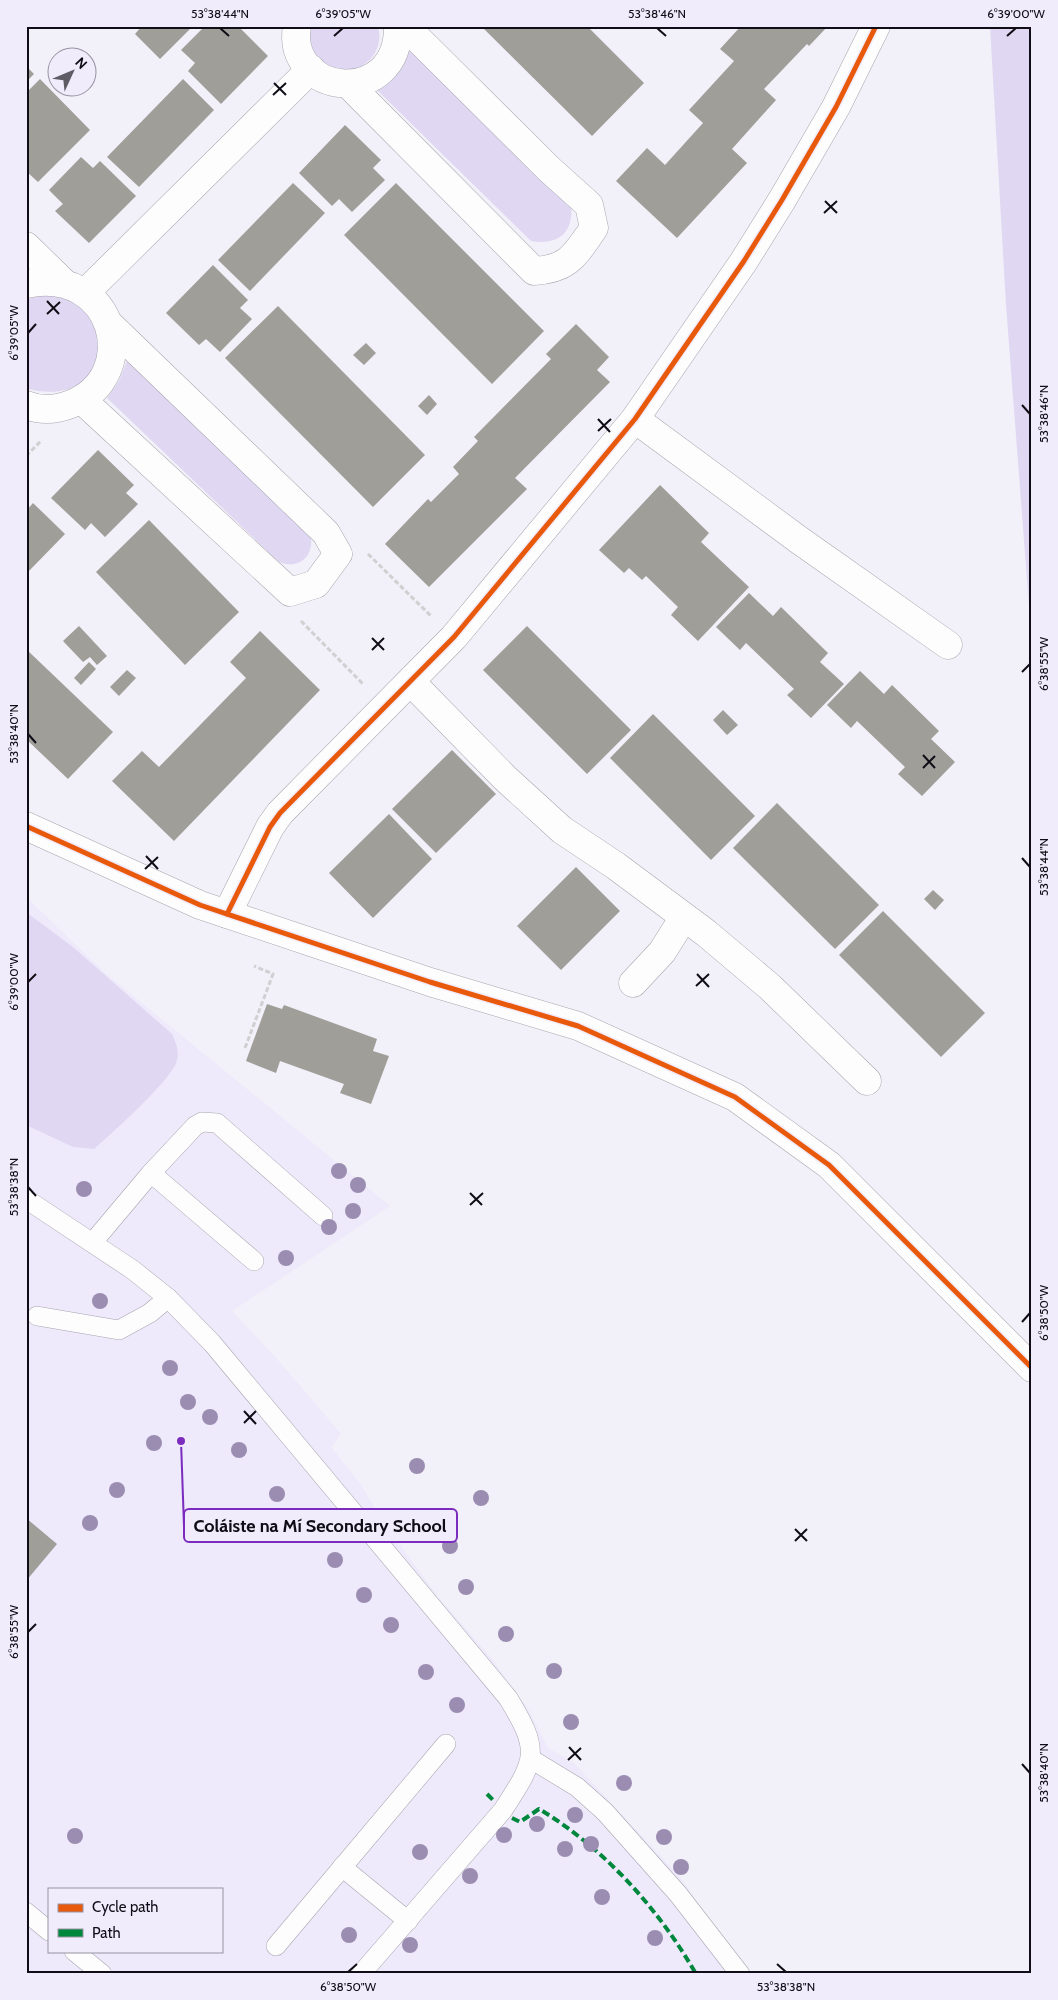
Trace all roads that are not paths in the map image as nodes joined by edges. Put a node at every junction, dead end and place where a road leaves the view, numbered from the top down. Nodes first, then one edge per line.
1 (398, 26) edge
2 (405, 26) edge
3 (876, 26) edge
4 (294, 28) edge
5 (311, 69) junction
6 (349, 85) junction
7 (26, 246) edge
8 (26, 284) edge
9 (75, 288) junction
10 (109, 324) junction
11 (82, 400) junction
12 (27, 407) edge
13 (635, 419) junction
14 (948, 645) dead end
15 (411, 682) junction
16 (26, 826) edge
17 (227, 914) junction
18 (684, 917) junction
19 (633, 983) dead end
20 (867, 1081) dead end
21 (151, 1172) junction
22 (26, 1200) edge
23 (323, 1216) dead end
24 (93, 1242) junction
25 (254, 1261) dead end
26 (168, 1298) junction
27 (37, 1316) dead end
28 (1032, 1368) edge
29 (446, 1744) dead end
30 (532, 1758) junction
31 (342, 1868) junction
32 (26, 1912) edge
33 (408, 1921) junction
34 (48, 1929) edge
35 (276, 1946) dead end
36 (75, 1952) edge
37 (102, 1974) edge
38 (361, 1974) edge
39 (740, 1974) edge

1 - 6 street
2 - 6 street
3 - 13 street
4 - 5 street
5 - 6 street
5 - 9 street
7 - 9 street
8 - 9 street
9 - 10 street
10 - 11 street
10 - 11 street
11 - 12 street
13 - 14 street
13 - 15 street
15 - 17 street
15 - 18 street
16 - 17 street
17 - 28 street
18 - 19 street
18 - 20 street
21 - 23 lane
21 - 24 lane
21 - 25 lane
22 - 24 lane
24 - 26 lane
26 - 27 lane
26 - 30 lane
29 - 31 lane
30 - 33 lane
30 - 39 lane
31 - 33 lane
31 - 35 lane
32 - 34 lane
33 - 38 lane
36 - 37 lane

